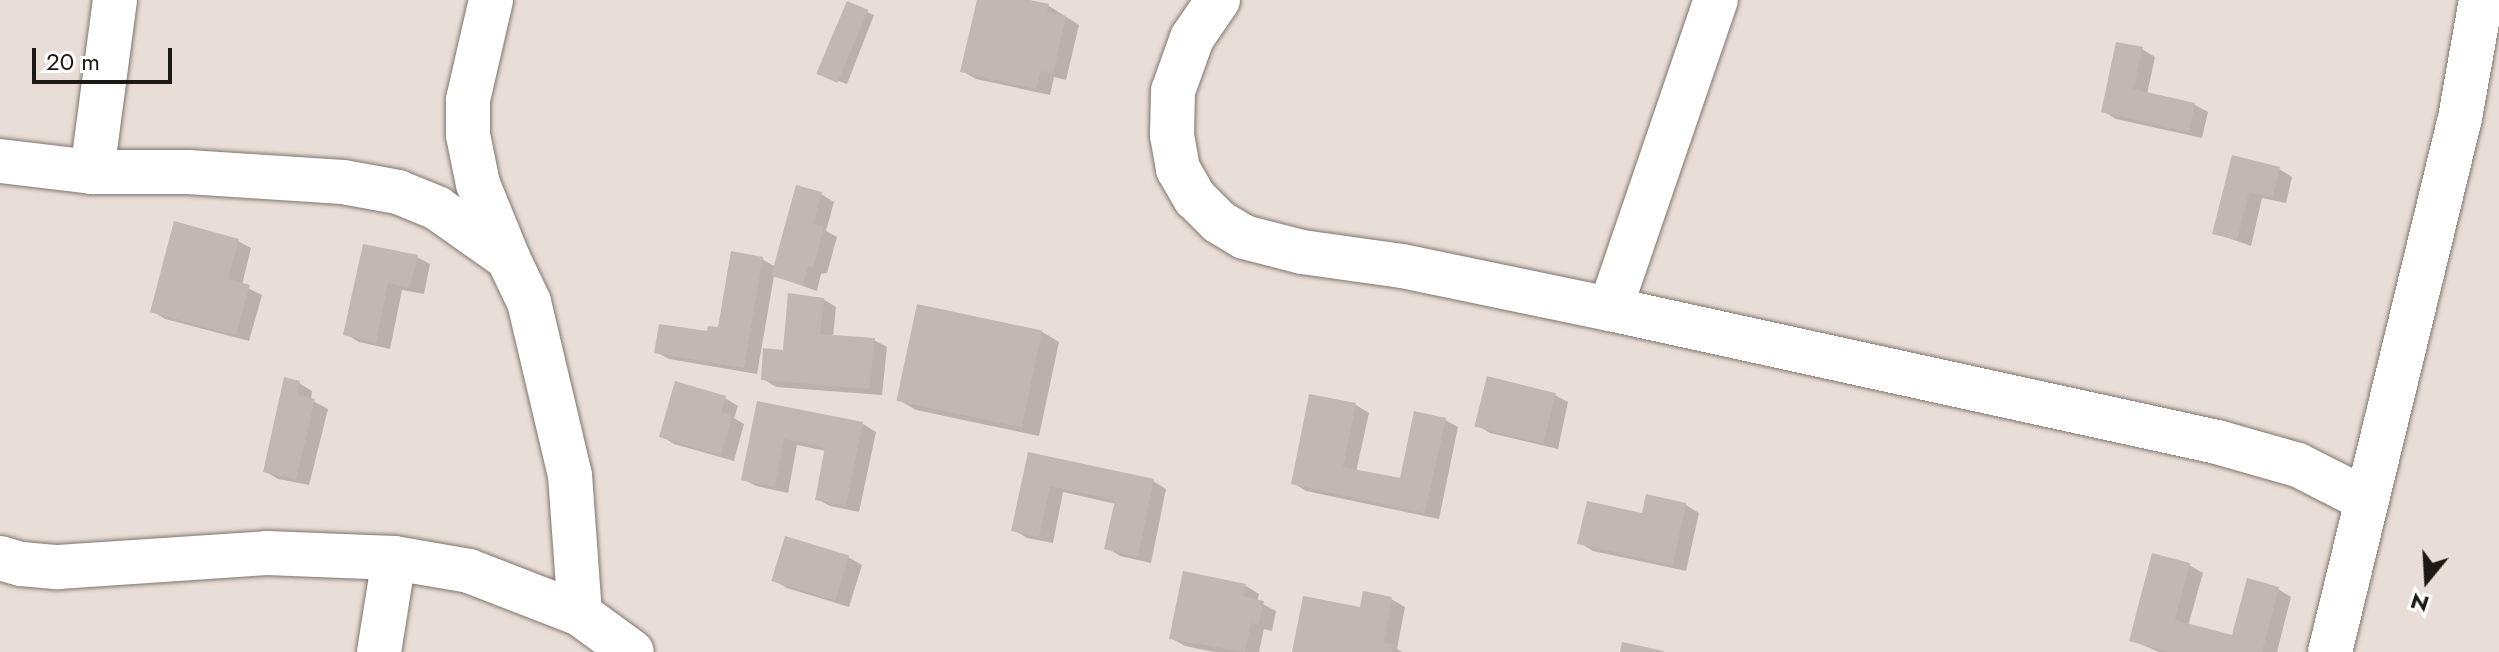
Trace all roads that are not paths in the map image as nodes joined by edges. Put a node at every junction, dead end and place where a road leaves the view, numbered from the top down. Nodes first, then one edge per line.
1 (115, 0) edge
2 (491, 0) edge
3 (1218, 0) edge
4 (1716, 0) edge
5 (2481, 0) edge
6 (0, 161) edge
7 (92, 172) junction
8 (508, 258) junction
9 (1610, 309) junction
10 (2367, 500) junction
11 (0, 558) edge
12 (394, 558) junction
13 (580, 614) junction
14 (379, 652) edge
15 (632, 652) edge
16 (2330, 652) edge

1 - 7 street
2 - 8 street
3 - 9 street
4 - 9 street
5 - 10 street
6 - 7 street
7 - 8 street
8 - 13 street
9 - 10 street
10 - 16 street
11 - 12 street
12 - 13 street
12 - 14 street
13 - 15 street

